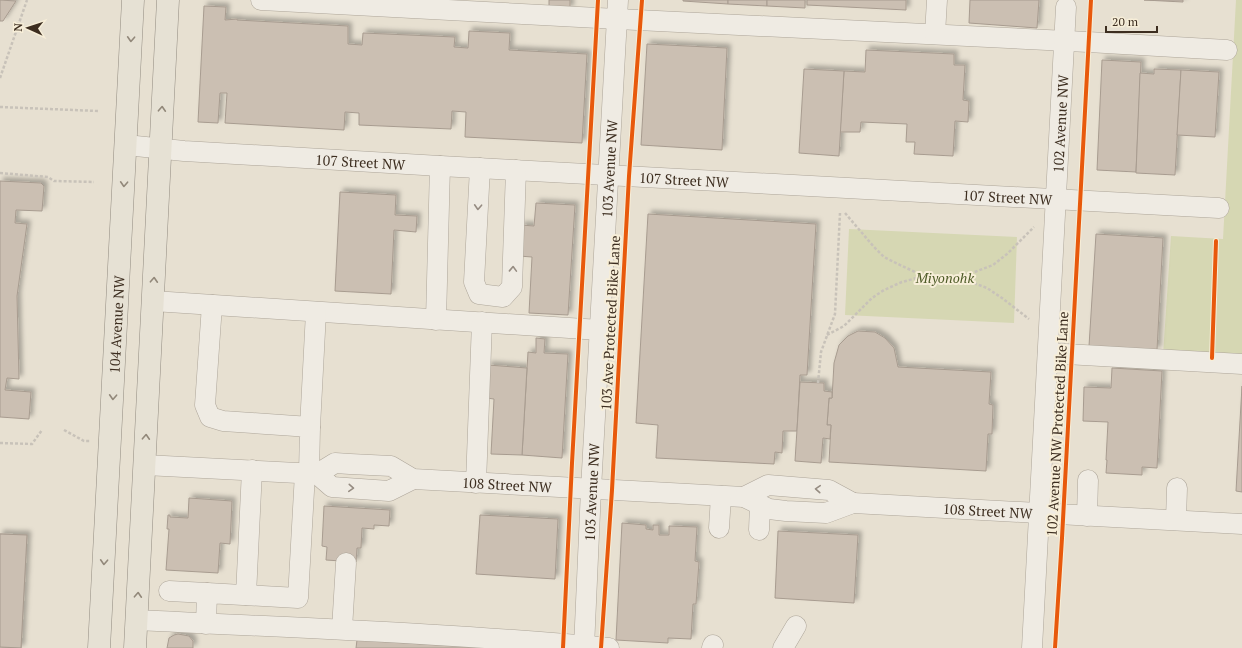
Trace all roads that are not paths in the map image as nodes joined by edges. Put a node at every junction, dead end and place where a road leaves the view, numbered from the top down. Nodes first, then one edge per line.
1 (133, 0) edge
2 (168, 0) edge
3 (261, 0) edge
4 (937, 0) edge
5 (1066, 7) dead end
6 (617, 10) edge
7 (935, 34) junction
8 (1065, 41) junction
9 (1227, 50) dead end
10 (126, 145) junction
11 (160, 148) junction
12 (440, 166) junction
13 (480, 168) junction
14 (516, 170) junction
15 (609, 175) junction
16 (1056, 199) junction
17 (1219, 208) dead end
18 (153, 302) junction
19 (212, 305) junction
20 (316, 312) junction
21 (436, 320) junction
22 (482, 322) junction
23 (600, 330) junction
24 (1048, 353) junction
25 (1242, 364) edge
26 (310, 427) junction
27 (145, 465) junction
28 (252, 470) junction
29 (310, 474) junction
30 (1088, 480) dead end
31 (476, 483) junction
32 (1177, 488) dead end
33 (591, 489) junction
34 (721, 496) junction
35 (752, 501) junction
36 (1040, 513) junction
37 (1087, 516) junction
38 (1176, 520) junction
39 (1242, 524) edge
40 (719, 528) dead end
41 (759, 530) dead end
42 (346, 563) dead end
43 (168, 591) dead end
44 (207, 593) junction
45 (246, 595) junction
46 (137, 620) junction
47 (206, 624) junction
48 (796, 626) dead end
49 (342, 629) junction
50 (584, 647) edge
51 (99, 648) edge
52 (135, 648) edge
53 (609, 648) edge
54 (783, 648) edge
55 (1032, 648) edge

1 -> 10 main road, 104 Avenue NW
11 -> 2 main road
3 - 6 street
4 - 7 street
5 - 8 street, 102 Avenue NW
6 - 7 street
6 - 15 street, 103 Avenue NW
7 - 8 street
8 - 9 street
8 - 16 street, 102 Avenue NW
10 - 11 street, 107 Street NW
10 -> 51 main road, 104 Avenue NW
11 - 12 street, 107 Street NW
18 -> 11 main road
12 - 13 street, 107 Street NW
12 - 21 street
13 - 14 street, 107 Street NW
13 -> 14 street
14 - 15 street, 107 Street NW
15 - 16 street, 107 Street NW
15 - 23 street, 103 Avenue NW
16 - 17 street, 107 Street NW
16 - 24 street, 102 Avenue NW
18 - 19 street
27 -> 18 main road
19 - 20 street
19 - 26 street
20 - 21 street
20 - 26 street
21 - 22 street
22 - 23 street
22 - 31 street
23 - 33 street, 103 Avenue NW
24 - 25 street
24 - 36 street, 102 Avenue NW
26 - 29 street
27 - 28 street
46 -> 27 main road
28 - 29 street
28 - 45 street
29 - 31 street, 108 Street NW
29 - 45 street
30 - 37 street
31 - 33 street, 108 Street NW
32 - 38 street
33 - 34 street, 108 Street NW
33 - 50 street, 103 Avenue NW
34 - 35 street, 108 Street NW
34 - 40 street
35 - 36 street, 108 Street NW
35 - 41 street
36 - 37 street, 108 Street NW
36 - 55 street, 102 Avenue NW
37 - 38 street, 108 Street NW
38 - 39 street, 108 Street NW
42 - 49 street
43 - 44 street
44 - 45 street
44 - 47 street
46 - 47 street
46 - 52 main road
47 - 49 street
48 - 54 street
49 - 50 street
50 - 53 street

